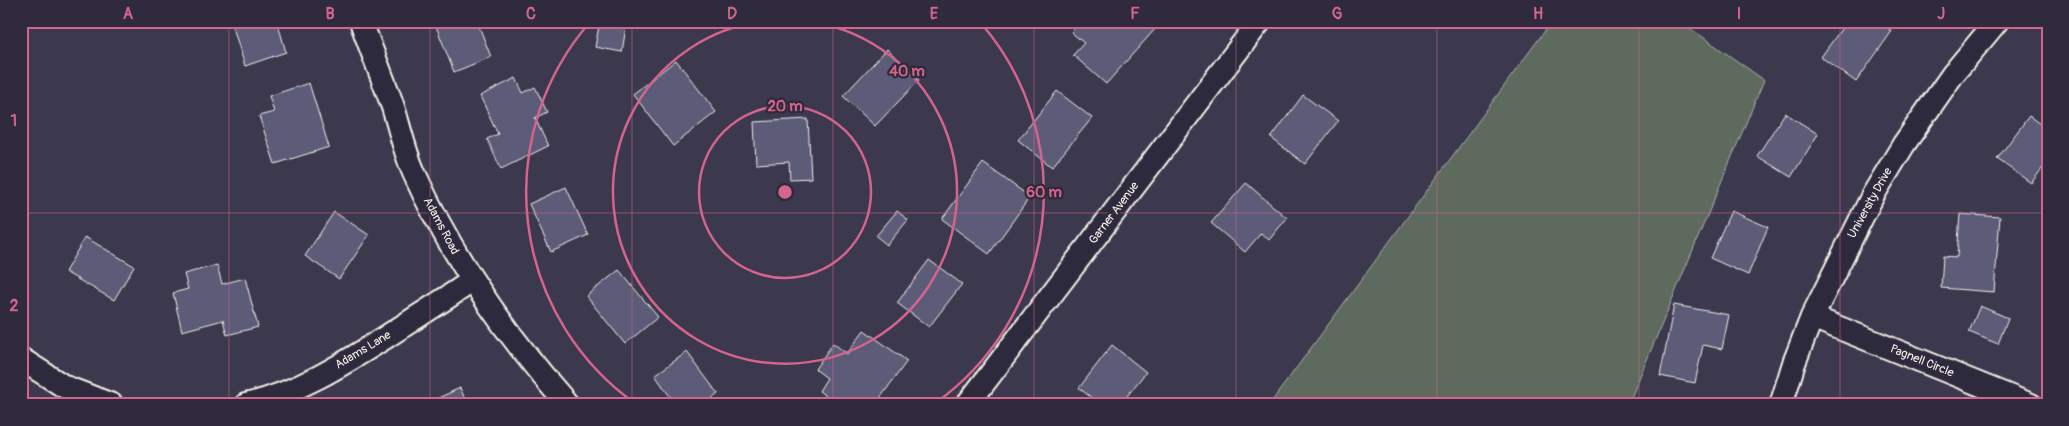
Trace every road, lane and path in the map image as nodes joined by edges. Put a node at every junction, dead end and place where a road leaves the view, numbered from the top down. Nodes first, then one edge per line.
1 (361, 21) edge
2 (1260, 21) edge
3 (1991, 23) edge
4 (472, 281) junction
5 (1812, 317) junction
6 (21, 359) edge
7 (112, 405) edge
8 (246, 405) edge
9 (568, 405) edge
10 (968, 405) edge
11 (1781, 405) edge
12 (2031, 405) edge

1 - 4 street, Adams Road
2 - 10 street, Garner Avenue
3 - 5 street, University Drive
4 - 8 street, Adams Lane
4 - 9 street, Adams Road
5 - 11 street, University Drive
5 - 12 street, Pagnell Circle
6 - 7 street

